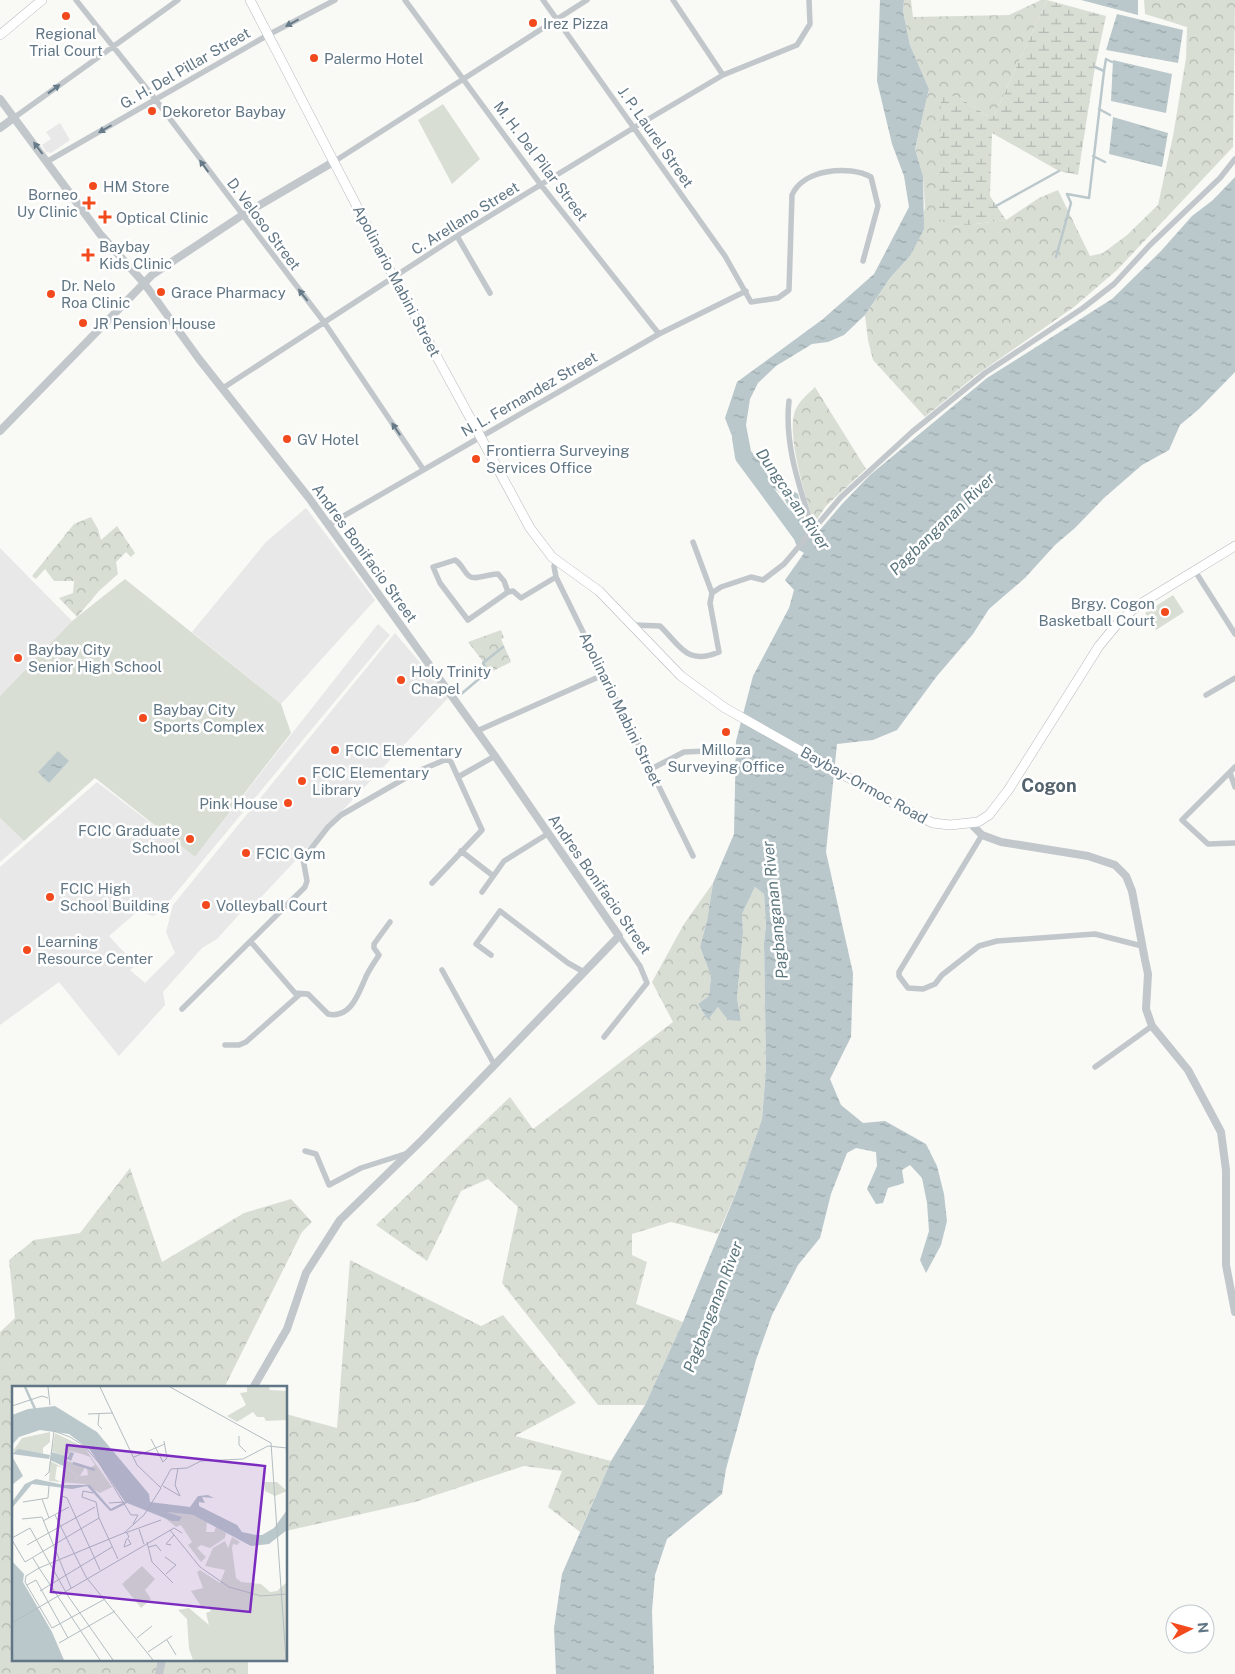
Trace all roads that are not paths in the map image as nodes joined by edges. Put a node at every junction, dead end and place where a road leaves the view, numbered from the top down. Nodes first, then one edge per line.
1 (42, 0) edge
2 (76, 0) edge
3 (178, 0) edge
4 (250, 0) edge
5 (335, 0) edge
6 (406, 0) edge
7 (543, 0) edge
8 (587, 0) edge
9 (673, 0) edge
10 (809, 0) edge
11 (556, 20) junction
12 (0, 35) edge
13 (268, 35) junction
14 (114, 46) junction
15 (723, 75) junction
16 (464, 78) junction
17 (0, 99) edge
18 (155, 99) junction
19 (15, 117) junction
20 (635, 127) junction
21 (0, 128) edge
22 (1235, 159) edge
23 (334, 161) junction
24 (48, 162) junction
25 (541, 185) junction
26 (241, 216) junction
27 (457, 236) junction
28 (863, 261) dead end
29 (394, 278) junction
30 (144, 283) junction
31 (746, 291) junction
32 (490, 293) dead end
33 (324, 322) junction
34 (659, 334) junction
35 (223, 388) junction
36 (789, 401) dead end
37 (0, 432) edge
38 (480, 436) junction
39 (423, 469) junction
40 (328, 525) junction
41 (812, 532) junction
42 (693, 542) dead end
43 (1235, 546) edge
44 (554, 558) junction
45 (1195, 571) junction
46 (556, 578) junction
47 (508, 592) junction
48 (712, 593) junction
49 (634, 625) junction
50 (1235, 634) edge
51 (603, 674) junction
52 (1235, 678) edge
53 (1206, 695) dead end
54 (477, 731) junction
55 (707, 751) dead end
56 (495, 756) junction
57 (1235, 767) edge
58 (651, 769) junction
59 (1230, 773) junction
60 (458, 776) junction
61 (1235, 787) edge
62 (971, 824) junction
63 (548, 833) junction
64 (982, 835) junction
65 (1235, 843) edge
66 (462, 851) junction
67 (693, 856) dead end
68 (492, 875) junction
69 (432, 883) dead end
70 (482, 892) dead end
71 (390, 922) dead end
72 (619, 936) junction
73 (251, 942) junction
74 (1142, 946) junction
75 (491, 955) dead end
76 (442, 970) dead end
77 (584, 972) junction
78 (299, 994) junction
79 (182, 1009) dead end
80 (1152, 1026) junction
81 (604, 1037) dead end
82 (225, 1045) dead end
83 (494, 1064) junction
84 (1094, 1067) dead end
85 (305, 1151) dead end
86 (408, 1153) junction
87 (1235, 1312) edge
88 (254, 1386) edge

1 - 12 main road
2 - 14 street, D. Veloso Street
3 - 14 street
4 - 13 main road, Apolinario Mabini Street
5 -> 13 street, G. H. Del Pillar Street
6 - 16 street, M. H. Del Pilar Street
7 - 11 street, J. P. Laurel Street
8 - 11 street
9 - 15 street
10 - 15 street, C. Arellano Street
11 - 16 street
11 - 20 street, J. P. Laurel Street
13 - 18 street, G. H. Del Pillar Street
13 - 23 main road, Apolinario Mabini Street
14 - 18 street, D. Veloso Street
19 -> 14 street
15 - 20 street, C. Arellano Street
16 - 23 street
16 - 25 street, M. H. Del Pilar Street
17 - 19 street, Andres Bonifacio Street
18 -> 24 street, G. H. Del Pillar Street
26 -> 18 street, D. Veloso Street
19 - 21 street
24 -> 19 street, Andres Bonifacio Street
20 - 25 street, C. Arellano Street
20 - 31 street, J. P. Laurel Street
22 - 41 street
23 - 26 street
23 - 29 main road, Apolinario Mabini Street
24 - 30 street, Andres Bonifacio Street
25 - 27 street, C. Arellano Street
25 - 34 street, M. H. Del Pilar Street
26 - 30 street
33 -> 26 street, D. Veloso Street
27 - 29 street, C. Arellano Street
27 - 32 street
28 - 31 street
29 - 33 street, C. Arellano Street
29 - 38 main road, Apolinario Mabini Street
30 - 35 street, Andres Bonifacio Street
30 - 37 street
31 - 34 street, N. L. Fernandez Street
33 - 35 street, C. Arellano Street
39 -> 33 street, D. Veloso Street
34 - 38 street, N. L. Fernandez Street
35 - 40 street, Andres Bonifacio Street
36 - 41 street
38 - 39 street, N. L. Fernandez Street
38 - 44 main road, Apolinario Mabini Street
39 - 40 street, N. L. Fernandez Street
40 - 54 street, Andres Bonifacio Street
41 - 48 street
42 - 48 street
43 - 45 main road, Baybay-Ormoc Road
44 - 46 street, Apolinario Mabini Street
44 - 49 main road, Baybay-Ormoc Road
45 - 50 street
45 - 62 main road, Baybay-Ormoc Road
46 - 47 street
46 - 51 street, Apolinario Mabini Street
47 - 47 street
48 - 49 street
49 - 62 main road, Baybay-Ormoc Road
51 - 54 street
51 - 58 street, Apolinario Mabini Street
52 - 53 street
54 - 56 street, Andres Bonifacio Street
55 - 58 street
56 - 60 street
56 - 63 street, Andres Bonifacio Street
57 - 59 street
58 - 67 street, Apolinario Mabini Street
59 - 61 street
59 - 65 street
60 - 66 street
60 - 73 street
62 - 64 street
63 - 68 street
63 - 72 street, Andres Bonifacio Street
64 - 74 street
64 - 74 street
66 - 68 street
66 - 69 street
68 - 70 street
71 - 78 street
72 - 77 street
72 - 81 street, Andres Bonifacio Street
73 - 78 street
73 - 79 street
74 - 80 street
75 - 77 street
76 - 83 street
77 - 83 street
78 - 82 street
80 - 84 street
80 - 87 street
83 - 86 street
85 - 86 street
86 - 88 street

